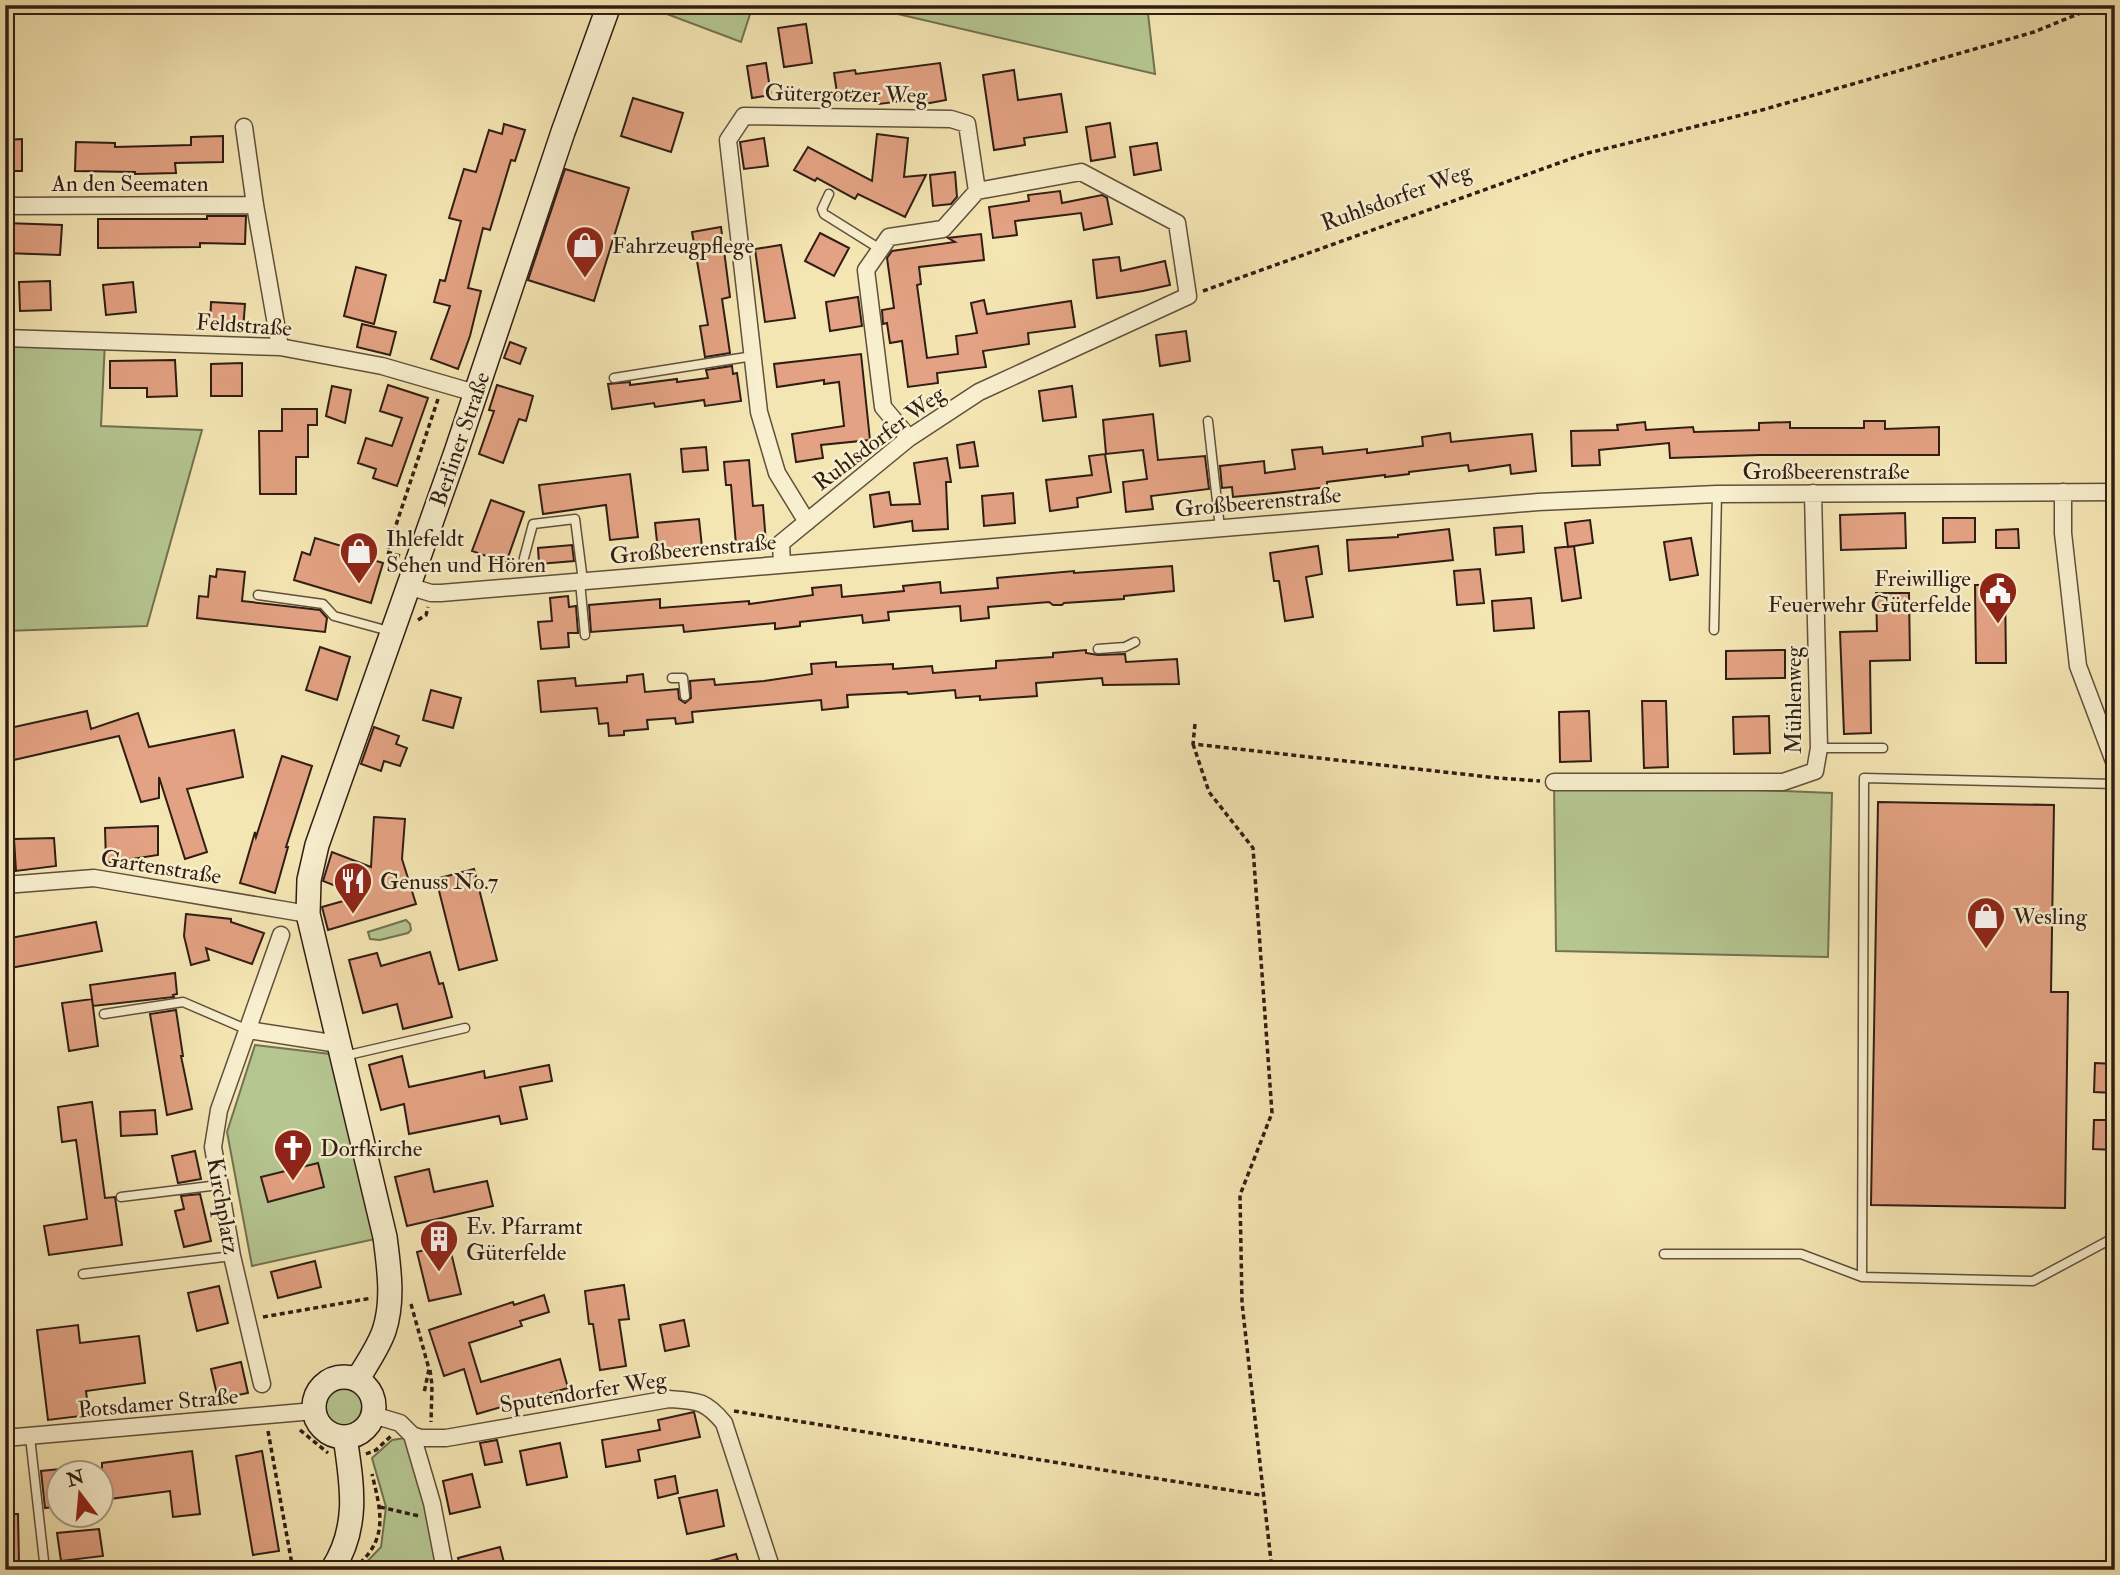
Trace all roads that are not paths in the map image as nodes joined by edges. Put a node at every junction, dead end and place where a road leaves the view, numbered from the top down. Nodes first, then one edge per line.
1 (608, 5) edge
2 (244, 127) dead end
3 (977, 191) junction
4 (829, 194) dead end
5 (255, 205) junction
6 (5, 206) edge
7 (880, 249) junction
8 (5, 338) edge
9 (280, 347) junction
10 (753, 356) junction
11 (614, 378) dead end
12 (475, 393) junction
13 (1208, 421) dead end
14 (909, 438) junction
15 (2063, 492) junction
16 (2115, 492) edge
17 (1813, 493) junction
18 (1717, 494) junction
19 (807, 522) junction
20 (1220, 528) junction
21 (524, 558) dead end
22 (782, 565) junction
23 (582, 582) junction
24 (408, 586) junction
25 (258, 595) dead end
26 (1714, 630) dead end
27 (392, 632) junction
28 (585, 635) dead end
29 (1135, 642) dead end
30 (1098, 649) dead end
31 (672, 678) dead end
32 (685, 696) dead end
33 (1819, 748) junction
34 (1883, 748) dead end
35 (2115, 764) edge
36 (1555, 782) road end
37 (2115, 784) edge
38 (5, 885) edge
39 (308, 914) junction
40 (281, 935) dead end
41 (104, 1014) dead end
42 (465, 1028) dead end
43 (248, 1030) junction
44 (340, 1051) junction
45 (219, 1185) junction
46 (121, 1197) dead end
47 (2115, 1237) edge
48 (1664, 1254) dead end
49 (232, 1256) junction
50 (83, 1274) dead end
51 (1862, 1277) junction
52 (357, 1380) junction
53 (262, 1384) dead end
54 (314, 1411) junction
55 (373, 1415) junction
56 (412, 1435) junction
57 (30, 1437) junction
58 (345, 1437) junction
59 (5, 1438) edge
60 (45, 1570) edge
61 (332, 1570) edge
62 (445, 1570) edge
63 (772, 1570) edge

1 - 12 main road, Berliner Straße
2 - 5 street
3 - 7 street
3 - 10 street, Gütergotzer Weg
3 - 14 street, Ruhlsdorfer Weg
4 - 7 lane
5 - 6 street, An den Seematen
5 - 9 street
7 - 14 street
8 - 9 street, Feldstraße
9 - 12 street, Feldstraße
10 - 11 lane
10 - 19 street, Gütergotzer Weg
12 - 24 main road, Berliner Straße
13 - 20 lane
14 - 19 street, Ruhlsdorfer Weg
15 - 16 street, Großbeerenstraße
15 - 17 street, Großbeerenstraße
15 - 35 street
17 - 18 street, Großbeerenstraße
17 - 33 street, Mühlenweg
18 - 20 street, Großbeerenstraße
18 - 26 lane
19 - 22 street, Ruhlsdorfer Weg
20 - 22 street, Großbeerenstraße
21 - 23 lane
22 - 23 street, Großbeerenstraße
23 - 24 street, Großbeerenstraße
23 - 28 lane
24 - 27 main road, Berliner Straße
25 - 27 lane
27 - 39 main road, Berliner Straße
29 - 30 lane
31 - 32 lane
33 - 34 lane
33 - 36 street, Mühlenweg
37 - 51 lane
38 - 39 street, Gartenstraße
39 - 44 main road
40 - 43 street, Kirchplatz
41 - 43 lane
42 - 44 lane
43 - 44 street
43 - 45 street, Kirchplatz
44 - 52 main road
45 - 46 lane
45 - 49 street, Kirchplatz
47 - 51 lane
48 - 51 lane
49 - 50 lane
49 - 53 street, Kirchplatz
52 - 54 main road
52 - 55 main road
54 - 57 street, Potsdamer Straße
54 - 58 main road
55 - 56 street
55 - 58 main road
56 - 62 street
56 - 63 street, Sputendorfer Weg
57 - 59 street, Potsdamer Straße
57 - 60 lane
58 - 61 main road

